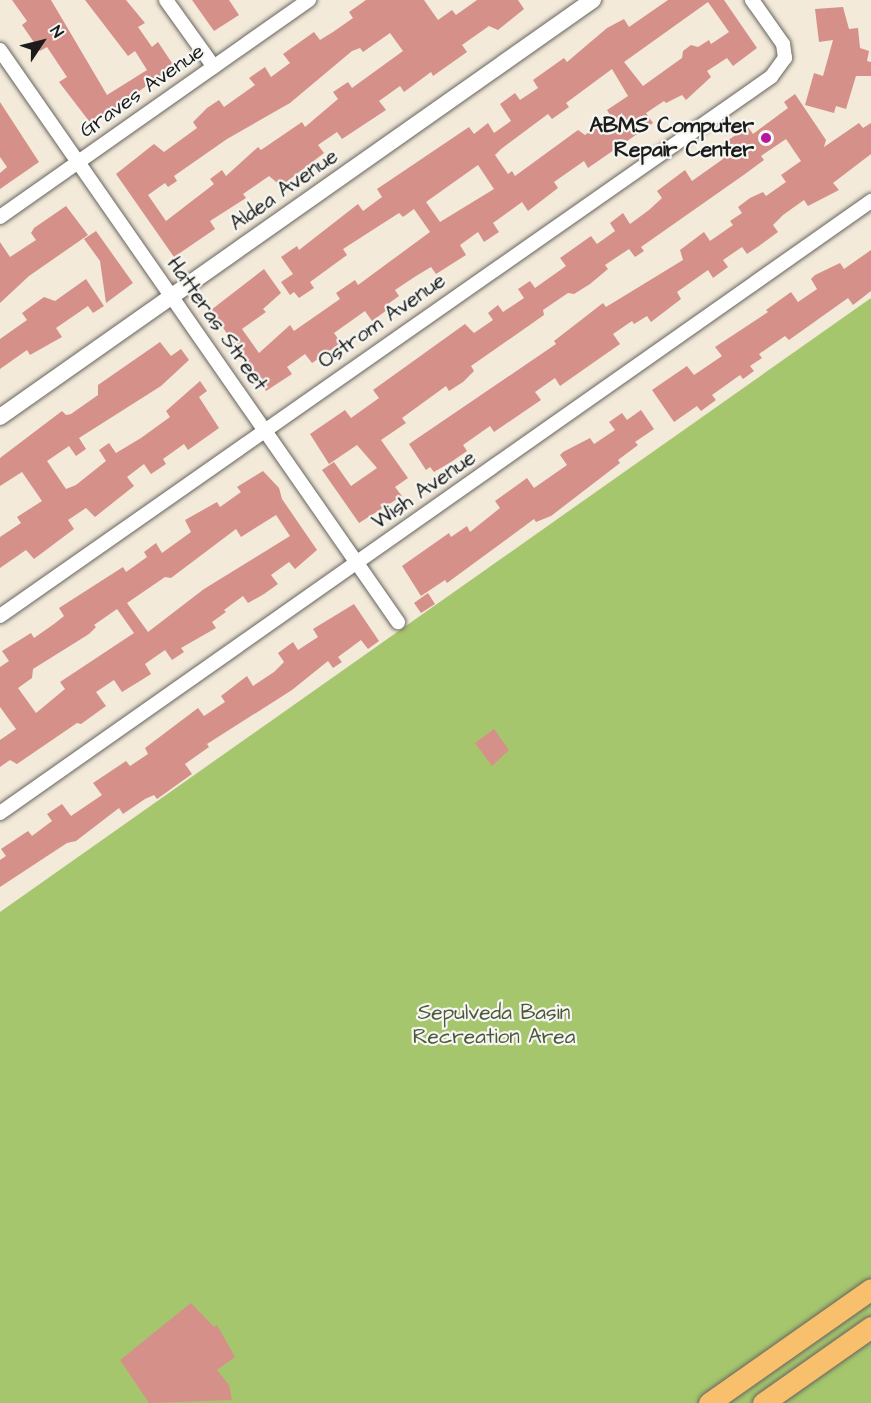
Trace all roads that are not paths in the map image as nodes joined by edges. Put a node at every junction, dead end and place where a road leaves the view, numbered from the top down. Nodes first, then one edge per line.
1 (166, 0) edge
2 (309, 0) edge
3 (593, 0) edge
4 (752, 0) edge
5 (0, 50) edge
6 (214, 67) junction
7 (79, 160) junction
8 (871, 201) edge
9 (0, 217) edge
10 (172, 296) junction
11 (0, 417) edge
12 (264, 429) junction
13 (357, 562) junction
14 (0, 616) edge
15 (398, 622) dead end
16 (0, 813) edge
17 (871, 1289) edge
18 (871, 1327) edge
19 (709, 1403) edge
20 (763, 1403) edge

1 - 6 street
2 - 6 street, Graves Avenue
3 - 10 street, Aldea Avenue
4 - 12 street, Ostrom Avenue
5 - 7 street, Hatteras Street
6 - 7 street, Graves Avenue
7 - 9 street, Graves Avenue
7 - 10 street, Hatteras Street
8 - 13 street, Wish Avenue
10 - 11 street, Aldea Avenue
10 - 12 street, Hatteras Street
12 - 13 street, Hatteras Street
12 - 14 street, Ostrom Avenue
13 - 15 street, Hatteras Street
13 - 16 street, Wish Avenue
17 - 19 main road
18 - 20 main road

